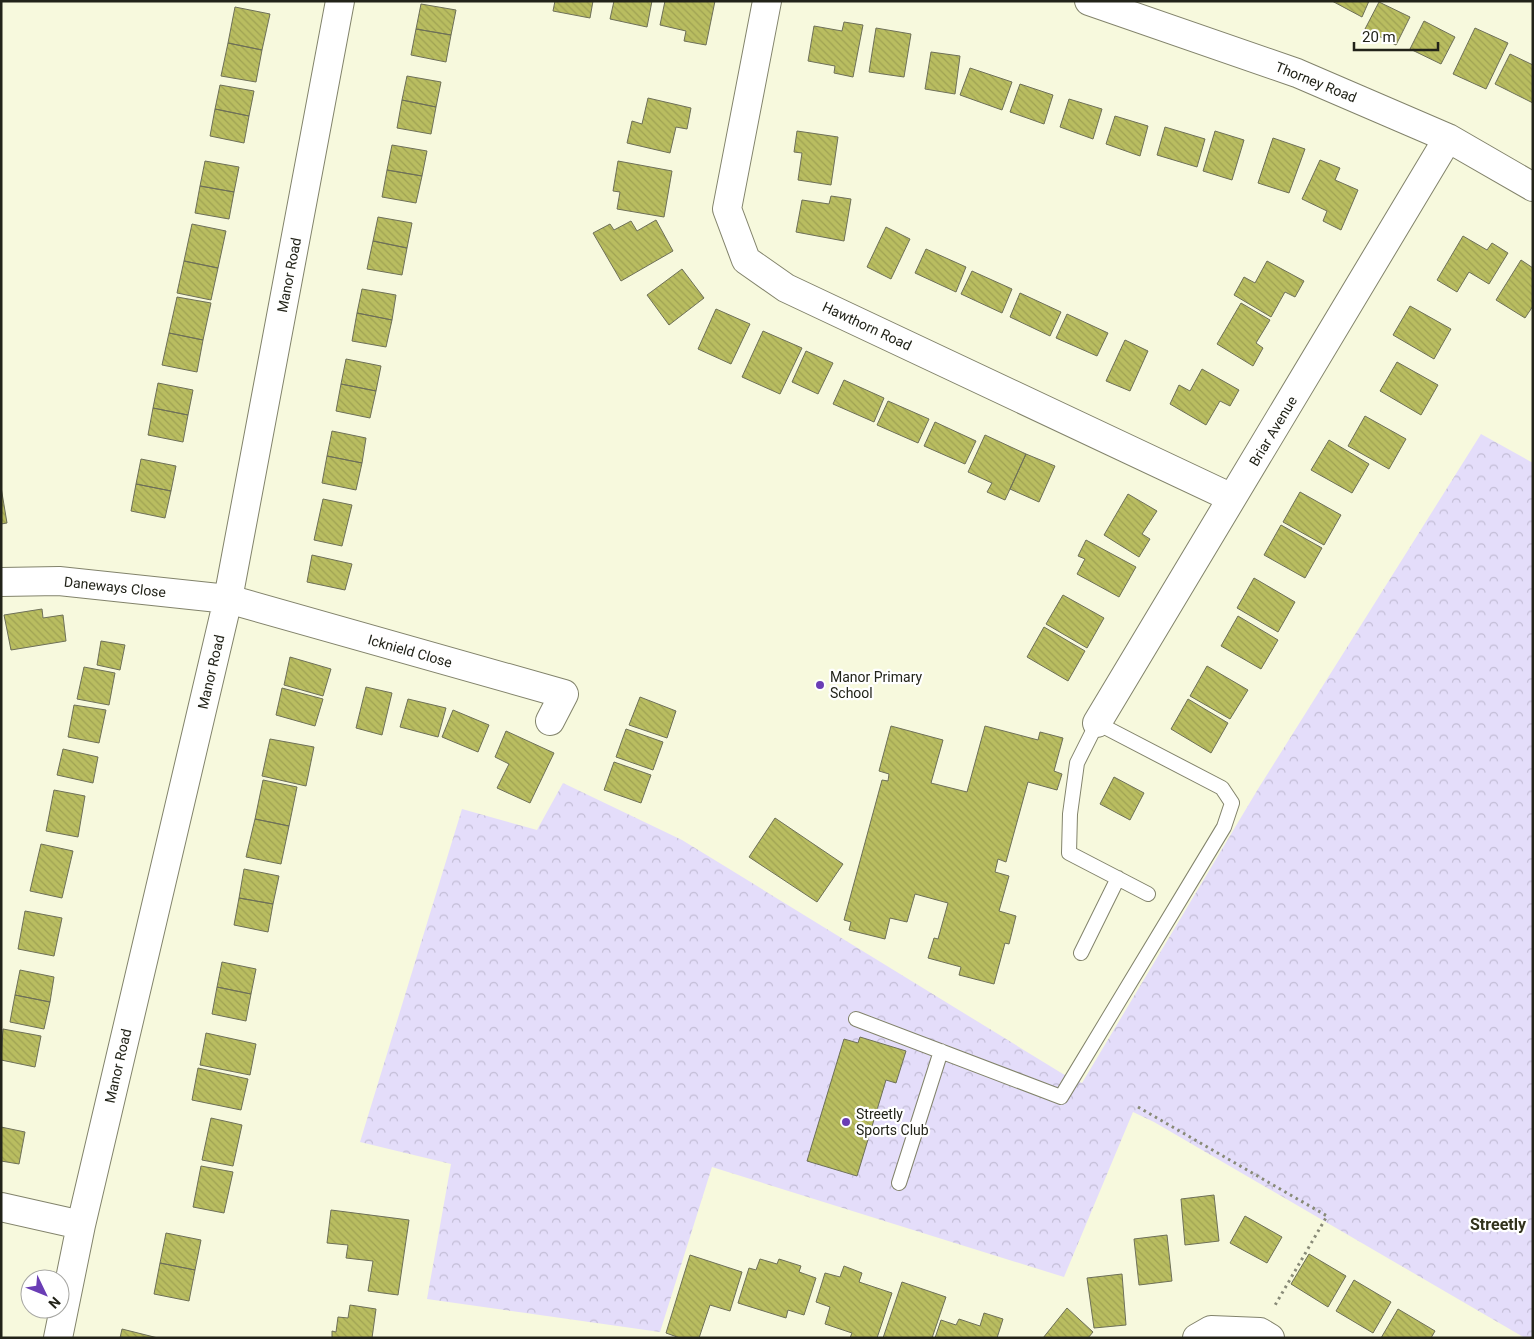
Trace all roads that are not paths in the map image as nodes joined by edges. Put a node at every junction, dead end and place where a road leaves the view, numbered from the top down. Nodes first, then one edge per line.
1 (340, 1) edge
2 (767, 1) edge
3 (1089, 1) edge
4 (1448, 138) junction
5 (1533, 187) edge
6 (1232, 498) junction
7 (1, 582) edge
8 (228, 599) junction
9 (550, 721) dead end
10 (1097, 723) junction
11 (1118, 878) junction
12 (1148, 894) dead end
13 (1080, 953) dead end
14 (856, 1019) dead end
15 (941, 1051) junction
16 (899, 1182) dead end
17 (1, 1207) edge
18 (81, 1225) junction
19 (1265, 1335) edge
20 (58, 1338) edge
21 (1197, 1338) edge

1 - 8 street, Manor Road
2 - 6 street, Hawthorn Road
3 - 4 street, Thorney Road
4 - 5 street, Thorney Road
4 - 6 street, Briar Avenue
6 - 10 street, Briar Avenue
7 - 8 street, Daneways Close
8 - 9 street, Icknield Close
8 - 18 street, Manor Road
10 - 11 lane
10 - 15 lane
11 - 12 lane
11 - 13 lane
14 - 15 lane
15 - 16 lane
17 - 18 street
18 - 20 street, Manor Road
19 - 21 street

